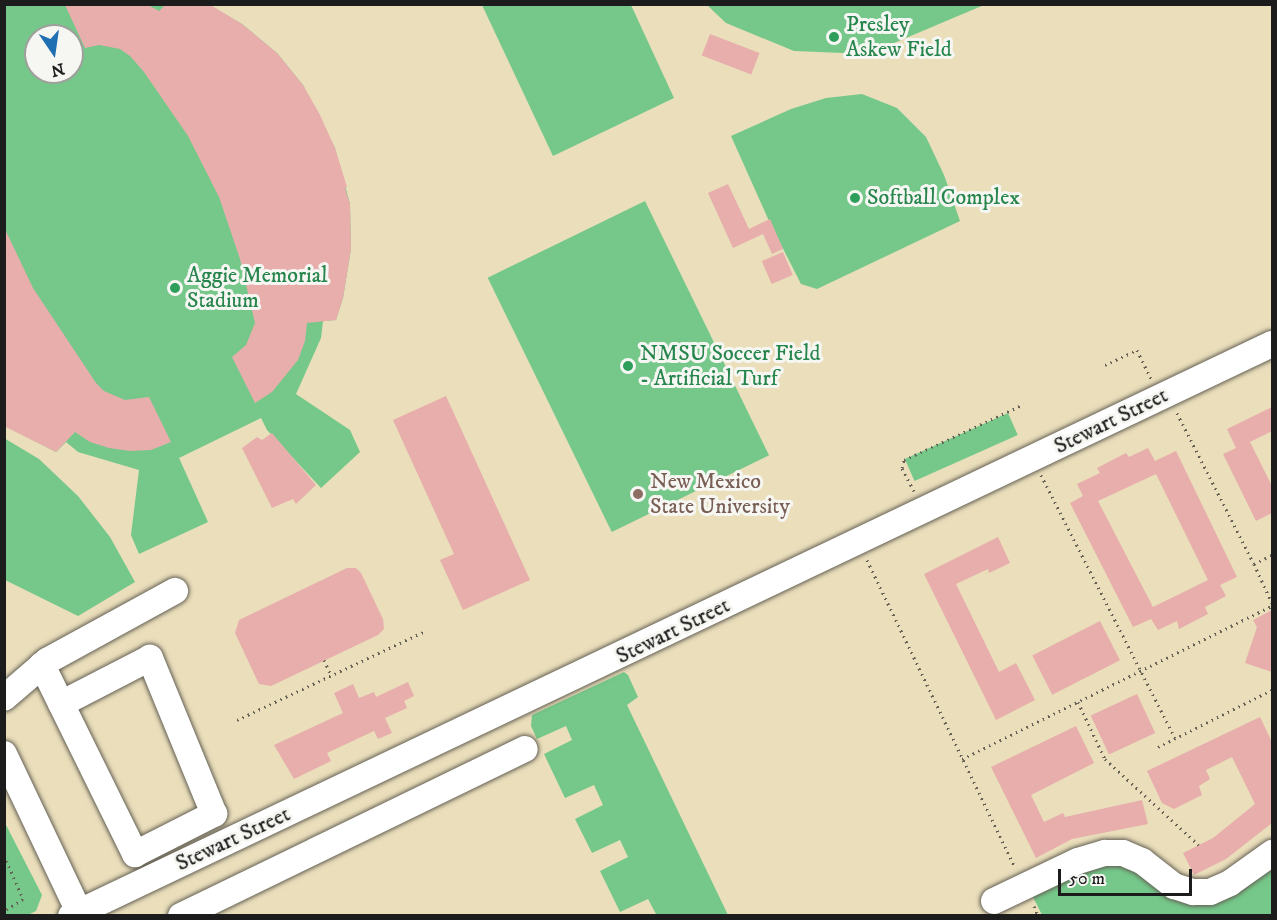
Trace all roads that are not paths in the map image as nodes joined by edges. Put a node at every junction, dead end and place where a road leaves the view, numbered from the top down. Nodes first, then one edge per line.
1 (1272, 344) edge
2 (175, 591) dead end
3 (42, 665) junction
4 (4, 698) edge
5 (61, 704) junction
6 (525, 749) dead end
7 (4, 754) edge
8 (1272, 853) edge
9 (994, 901) dead end
10 (77, 914) edge
11 (181, 915) edge

1 - 10 street, Stewart Street
2 - 3 street
3 - 4 street
3 - 5 street
5 - 5 street
6 - 11 street
7 - 10 street
8 - 9 street

